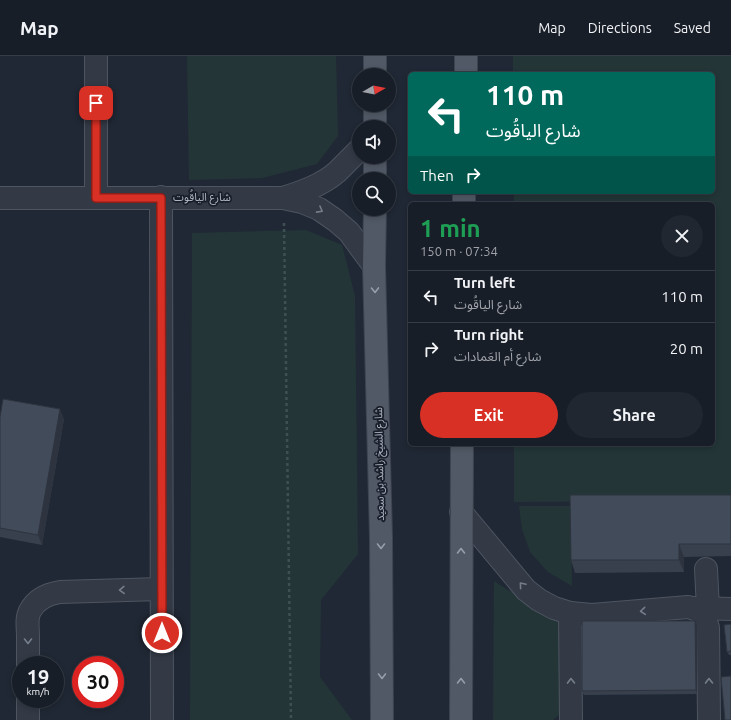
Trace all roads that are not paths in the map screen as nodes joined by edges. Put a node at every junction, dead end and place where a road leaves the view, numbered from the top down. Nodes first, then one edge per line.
1 (96, 56) edge
2 (375, 56) edge
3 (466, 56) edge
4 (375, 68) edge
5 (466, 72) edge
6 (352, 157) edge
7 (0, 198) edge
8 (96, 198) junction
9 (161, 198) junction
10 (283, 198) junction
11 (375, 216) edge
12 (374, 266) junction
13 (462, 446) edge
14 (461, 512) junction
15 (706, 569) dead end
16 (161, 589) junction
17 (701, 608) junction
18 (731, 609) edge
19 (570, 613) junction
20 (28, 656) edge
21 (28, 708) edge
22 (28, 720) edge
23 (162, 720) edge
24 (382, 720) edge
25 (461, 720) edge
26 (572, 720) edge
27 (709, 720) edge

1 - 8 street
2 - 4 main road
3 - 5 main road
6 - 10 street, شارع الياقُوت
7 - 8 street, شارع الياقُوت
8 - 9 street, شارع الياقُوت
9 - 10 street, شارع الياقُوت
9 - 16 street
10 -> 12 street, شارع الياقُوت
11 - 12 main road, شارع الشيخ راشد بن سعيد
12 -> 24 main road, شارع الشيخ راشد بن سعيد
13 - 14 main road
19 -> 14 street
25 -> 14 main road
15 - 17 street
16 -> 20 street
16 - 23 street
17 - 18 street
17 -> 19 street
27 -> 17 street
26 -> 19 street
21 - 22 street

